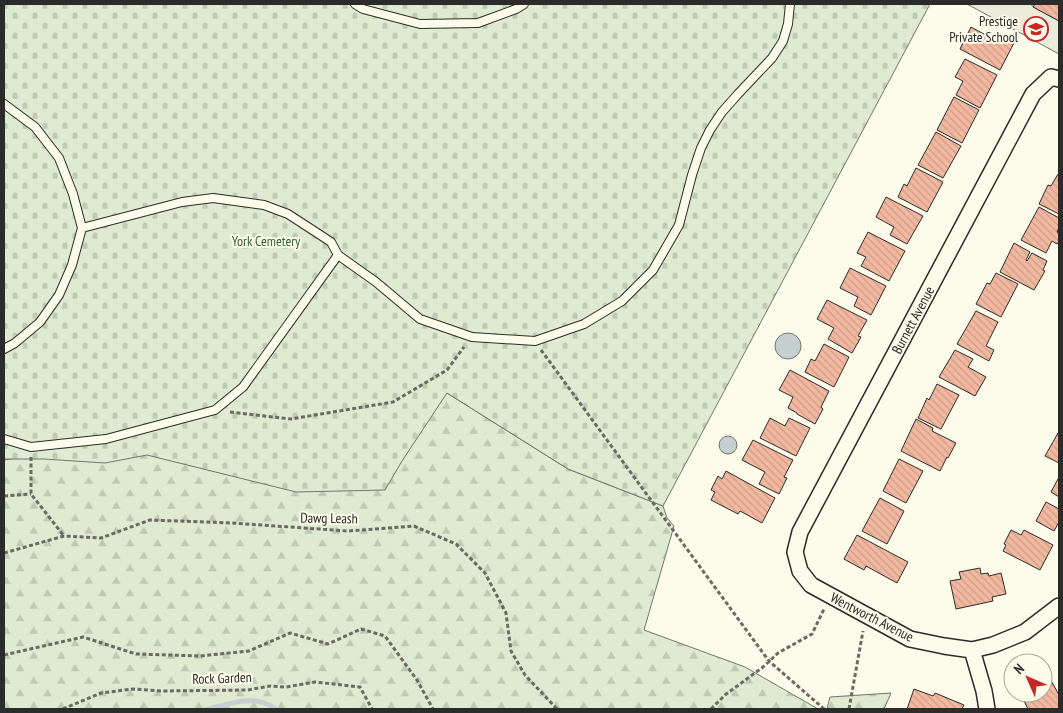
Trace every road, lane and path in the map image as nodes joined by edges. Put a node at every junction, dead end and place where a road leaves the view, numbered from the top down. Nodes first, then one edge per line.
1 (355, 4) edge
2 (524, 4) edge
3 (790, 4) edge
4 (1055, 78) edge
5 (4, 104) edge
6 (82, 228) junction
7 (338, 255) junction
8 (472, 338) junction
9 (535, 341) junction
10 (4, 349) edge
11 (214, 410) junction
12 (4, 439) edge
13 (31, 447) junction
14 (31, 494) junction
15 (4, 496) edge
16 (64, 536) junction
17 (4, 553) edge
18 (800, 571) joint
19 (831, 596) junction
20 (1059, 606) edge
21 (866, 615) junction
22 (972, 650) junction
23 (4, 655) edge
24 (769, 661) junction
25 (63, 709) edge
26 (372, 709) edge
27 (433, 709) edge
28 (557, 709) edge
29 (712, 709) edge
30 (824, 709) edge
31 (849, 709) edge
32 (987, 709) edge

1 - 2 lane
3 - 9 lane
4 - 18 street, Burnett Avenue
5 - 6 lane
6 - 7 lane
6 - 10 lane
7 - 8 lane
7 - 11 lane
8 - 9 lane
8 - 11 path
9 - 24 path
11 - 13 lane
12 - 13 lane
13 - 14 path
14 - 15 path
14 - 16 path
16 - 17 path, Dawg Leash
16 - 28 path, Dawg Leash
18 - 19 street, Wentworth Avenue
19 - 21 street, Wentworth Avenue
19 - 24 path
20 - 22 street, Wentworth Avenue
21 - 22 street, Wentworth Avenue
21 - 31 path
22 - 32 street
23 - 27 path
24 - 29 path
24 - 30 path
25 - 26 path, Rock Garden

